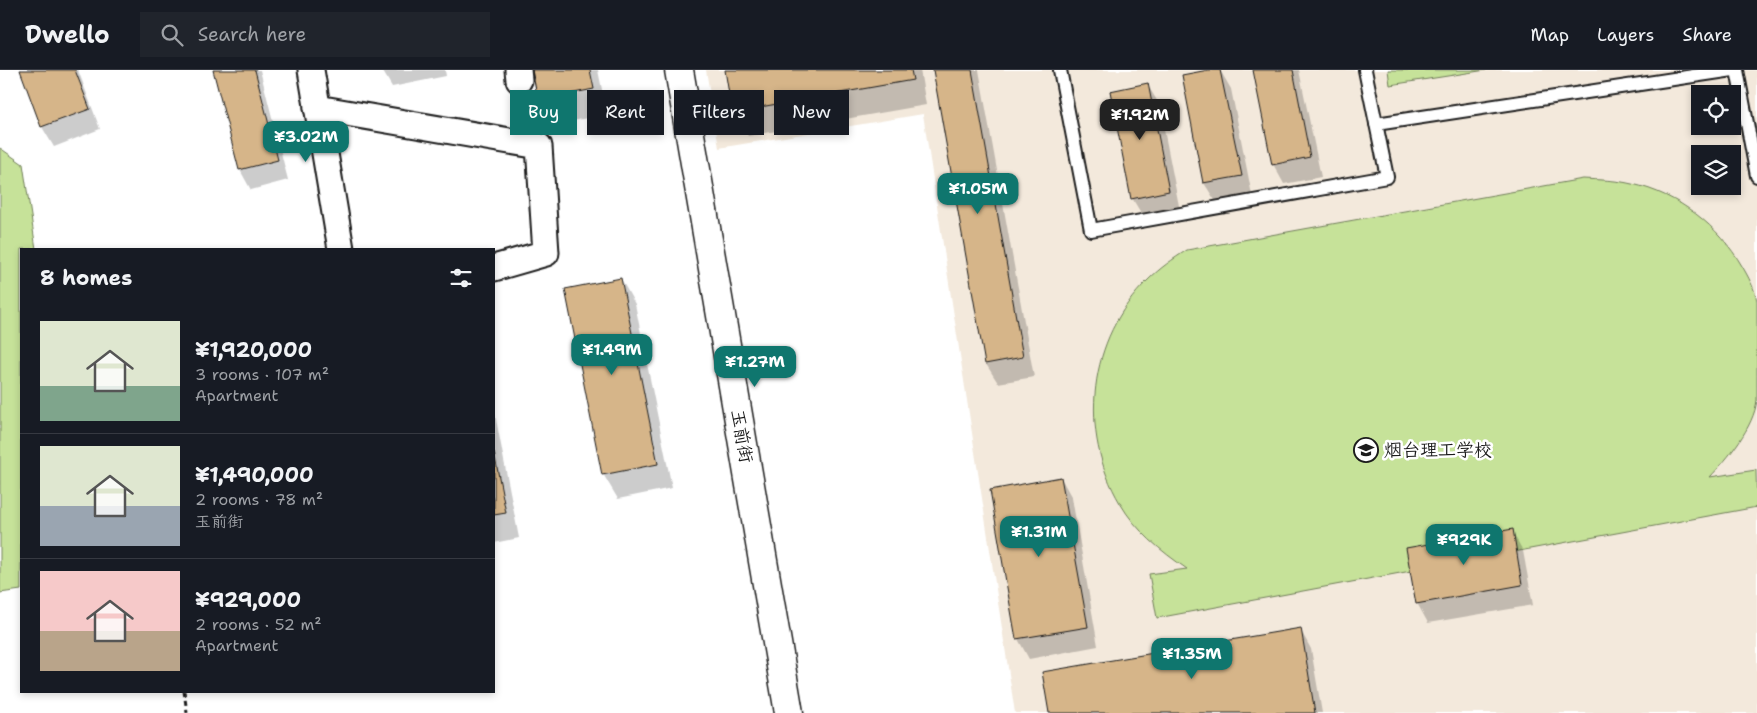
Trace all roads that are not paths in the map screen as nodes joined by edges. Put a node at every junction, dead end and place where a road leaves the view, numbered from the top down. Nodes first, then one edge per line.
1 (311, 70) edge
2 (679, 70) edge
3 (1060, 70) edge
4 (1365, 70) edge
5 (1733, 70) edge
6 (1737, 70) edge
7 (317, 108) junction
8 (1376, 124) junction
9 (1757, 176) edge
10 (341, 248) edge
11 (495, 268) edge
12 (789, 713) edge

1 - 7 street
2 - 12 street, 玉前街
3 - 8 lane
4 - 8 lane
5 - 8 lane
6 - 9 lane
7 - 10 street
7 - 11 street

